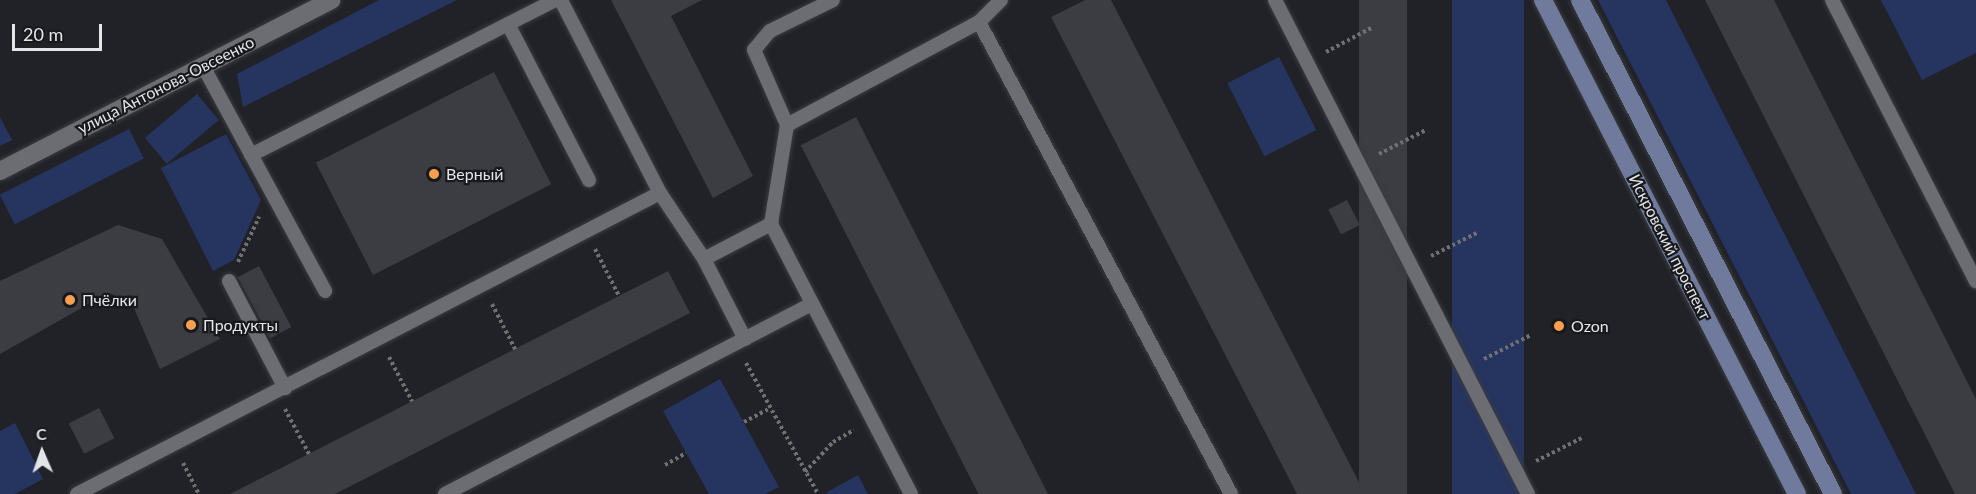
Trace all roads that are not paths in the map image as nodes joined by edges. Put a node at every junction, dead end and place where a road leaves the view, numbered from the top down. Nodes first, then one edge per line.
1 (331, 0) edge
2 (555, 0) edge
3 (561, 0) edge
4 (833, 0) edge
5 (1001, 0) edge
6 (1275, 0) edge
7 (1543, 0) edge
8 (1580, 0) edge
9 (1832, 0) edge
10 (979, 22) junction
11 (508, 24) junction
12 (203, 66) junction
13 (787, 125) junction
14 (251, 155) junction
15 (0, 171) edge
16 (589, 180) dead end
17 (660, 193) junction
18 (771, 224) junction
19 (704, 259) junction
20 (229, 281) road end
21 (1976, 281) edge
22 (325, 291) dead end
23 (812, 304) junction
24 (740, 341) junction
25 (281, 390) junction
26 (77, 494) edge
27 (445, 494) edge
28 (911, 494) edge
29 (1231, 494) edge
30 (1528, 494) edge
31 (1797, 494) edge
32 (1833, 494) edge

1 - 12 street, улица Антонова-Овсеенко
2 - 11 lane
3 - 17 lane
4 - 13 lane
5 - 10 lane
6 - 30 lane
7 - 31 street, Искровский проспект
8 - 32 street, Искровский проспект
9 - 21 lane
10 - 13 lane
10 - 29 lane
11 - 14 lane
11 - 16 lane
12 - 14 lane
12 - 15 street, улица Антонова-Овсеенко
13 - 18 lane
14 - 22 lane
17 - 19 lane
17 - 25 lane
18 - 19 lane
18 - 23 lane
19 - 24 lane
20 - 25 lane
23 - 24 lane
23 - 28 lane
24 - 27 lane
25 - 26 lane

